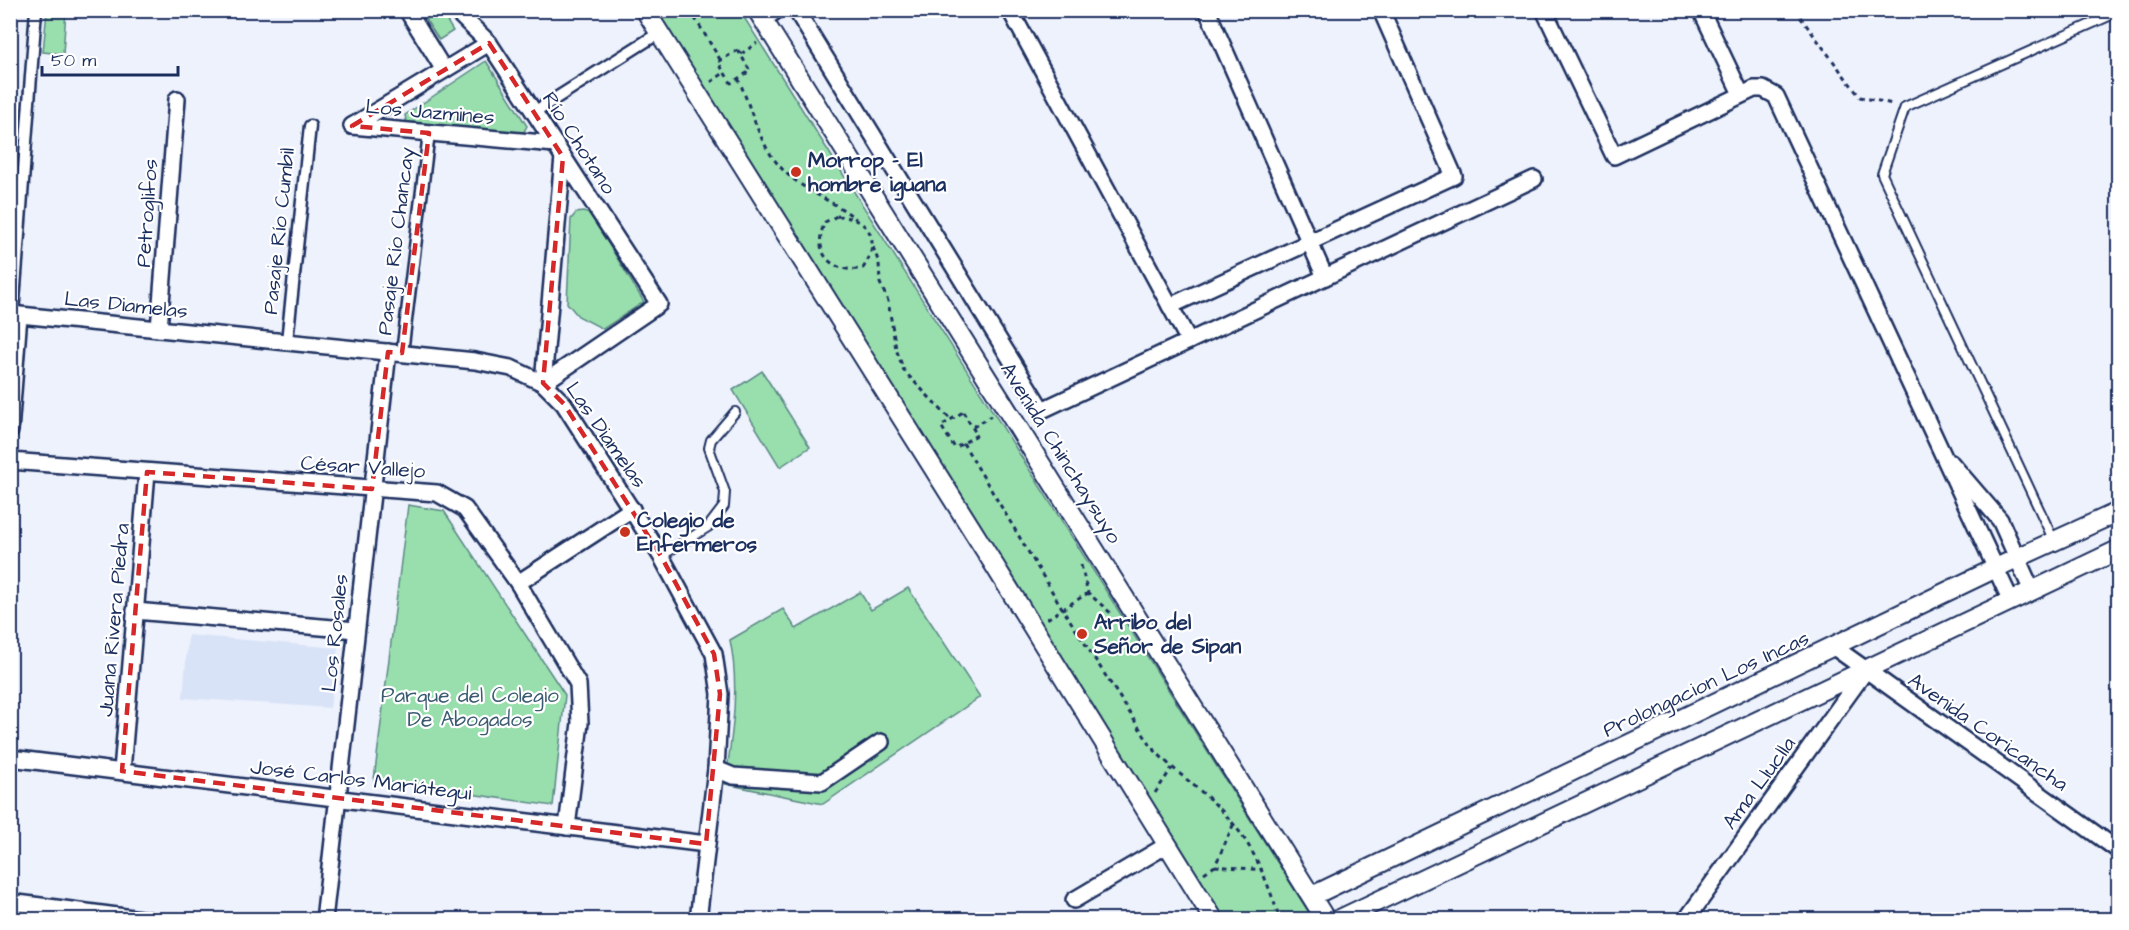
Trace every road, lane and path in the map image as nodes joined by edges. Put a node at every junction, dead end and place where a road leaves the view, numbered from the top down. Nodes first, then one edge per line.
1 (36, 10) edge
2 (407, 10) edge
3 (455, 10) edge
4 (645, 10) edge
5 (690, 10) edge
6 (796, 10) edge
7 (1010, 10) edge
8 (1207, 10) edge
9 (1381, 10) edge
10 (1544, 10) edge
11 (1701, 10) edge
12 (1795, 10) edge
13 (2118, 12) edge
14 (766, 14) edge
15 (659, 33) junction
16 (489, 43) junction
17 (721, 61) junction
18 (444, 70) junction
19 (738, 78) junction
20 (1741, 94) junction
21 (177, 99) dead end
22 (1905, 107) junction
23 (534, 112) junction
24 (310, 126) dead end
25 (429, 133) junction
26 (559, 151) junction
27 (1534, 179) dead end
28 (856, 219) junction
29 (1309, 242) junction
30 (873, 247) junction
31 (1325, 278) junction
32 (1170, 306) junction
33 (14, 315) edge
34 (159, 329) junction
35 (287, 341) junction
36 (1189, 341) junction
37 (395, 352) junction
38 (543, 383) junction
39 (735, 412) dead end
40 (993, 415) dead end
41 (951, 420) junction
42 (973, 428) junction
43 (10, 431) edge
44 (963, 443) junction
45 (1937, 447) junction
46 (10, 461) edge
47 (147, 472) junction
48 (372, 489) junction
49 (632, 509) junction
50 (2118, 512) edge
51 (2055, 542) junction
52 (2118, 550) edge
53 (662, 556) junction
54 (2016, 558) junction
55 (1080, 560) dead end
56 (1994, 569) junction
57 (518, 583) junction
58 (2032, 591) junction
59 (1088, 593) junction
60 (2010, 601) junction
61 (1062, 608) junction
62 (135, 611) junction
63 (1044, 621) dead end
64 (1121, 622) dead end
65 (356, 630) junction
66 (1834, 647) junction
67 (1866, 670) junction
68 (880, 742) dead end
69 (10, 758) edge
70 (716, 769) junction
71 (122, 771) junction
72 (337, 798) junction
73 (1234, 823) junction
74 (567, 827) junction
75 (706, 844) junction
76 (1167, 845) junction
77 (2118, 850) edge
78 (1215, 866) junction
79 (1263, 870) junction
80 (1190, 882) junction
81 (1312, 896) junction
82 (1074, 900) dead end
83 (10, 902) edge
84 (148, 920) edge
85 (324, 920) edge
86 (699, 920) edge
87 (1214, 920) edge
88 (1280, 920) edge
89 (1326, 920) edge
90 (1338, 920) edge
91 (1686, 920) edge

1 - 33 street
2 - 18 street
3 - 16 street, Río Chotano
4 - 15 street
5 - 17 path
6 - 36 street
7 - 32 street
8 - 29 street
9 - 29 street
10 - 20 street
11 - 20 street
12 - 22 path
13 - 22 lane
14 - 81 street, Avenida Chinchaysuyo
15 - 23 street
15 - 76 street
16 - 18 street, Los Jazmines
16 - 23 street, Río Chotano
17 - 19 path
17 - 19 path
18 - 25 street, Los Jazmines
19 - 28 path
20 - 45 street
21 - 34 street, Petroglifos
22 - 51 lane
23 - 26 street, Río Chotano
24 - 35 street, Pasaje Río Cumbil
25 - 26 street, Los Jazmines
25 - 37 street, Pasaje Río Chancay
26 - 38 street
26 - 38 street, Río Chotano
27 - 31 street
28 - 30 path
28 - 30 path
29 - 31 street
29 - 32 street
30 - 41 path
31 - 36 street
32 - 36 street
33 - 34 street, Las Diamelas
33 - 43 street
34 - 35 street, Las Diamelas
35 - 37 street, Las Diamelas
37 - 38 street, Las Diamelas
37 - 48 street, Los Rosales
38 - 49 street, Las Diamelas
39 - 53 lane
40 - 42 path
41 - 42 path
41 - 44 path
42 - 44 path
44 - 61 path
45 - 54 street
45 - 56 street
46 - 47 street, César Vallejo
47 - 48 street, César Vallejo
47 - 62 street, Juana Rivera Piedra
48 - 57 street, César Vallejo
48 - 65 street, Los Rosales
49 - 53 street, Las Diamelas
49 - 57 street
50 - 51 street, Prolongacion Los Incas
51 - 54 street, Prolongacion Los Incas
52 - 58 street
53 - 70 street, Las Diamelas
54 - 56 street, Prolongacion Los Incas
54 - 58 street
55 - 59 path
56 - 60 street
56 - 66 street, Prolongacion Los Incas
57 - 74 street, César Vallejo
58 - 60 street
59 - 61 path
59 - 64 path
60 - 67 street
61 - 63 path
61 - 73 path
62 - 65 street
62 - 71 street, Juana Rivera Piedra
65 - 72 street, Los Rosales
66 - 67 street, Avenida Coricancha
66 - 81 street, Prolongacion Los Incas
67 - 77 street, Avenida Coricancha
67 - 90 street
67 - 91 street, Ama Lluclla
68 - 70 street
69 - 71 street, José Carlos Mariátegui
70 - 75 street, Las Diamelas
71 - 72 street, José Carlos Mariátegui
72 - 74 street, José Carlos Mariátegui
72 - 85 street, Los Rosales
73 - 78 path
73 - 79 path
74 - 75 street, José Carlos Mariátegui
75 - 86 street, Las Diamelas
76 - 80 street
76 - 82 street
78 - 79 path
78 - 80 path
79 - 88 path
80 - 87 street
81 - 89 street, Avenida Chinchaysuyo
83 - 84 street

